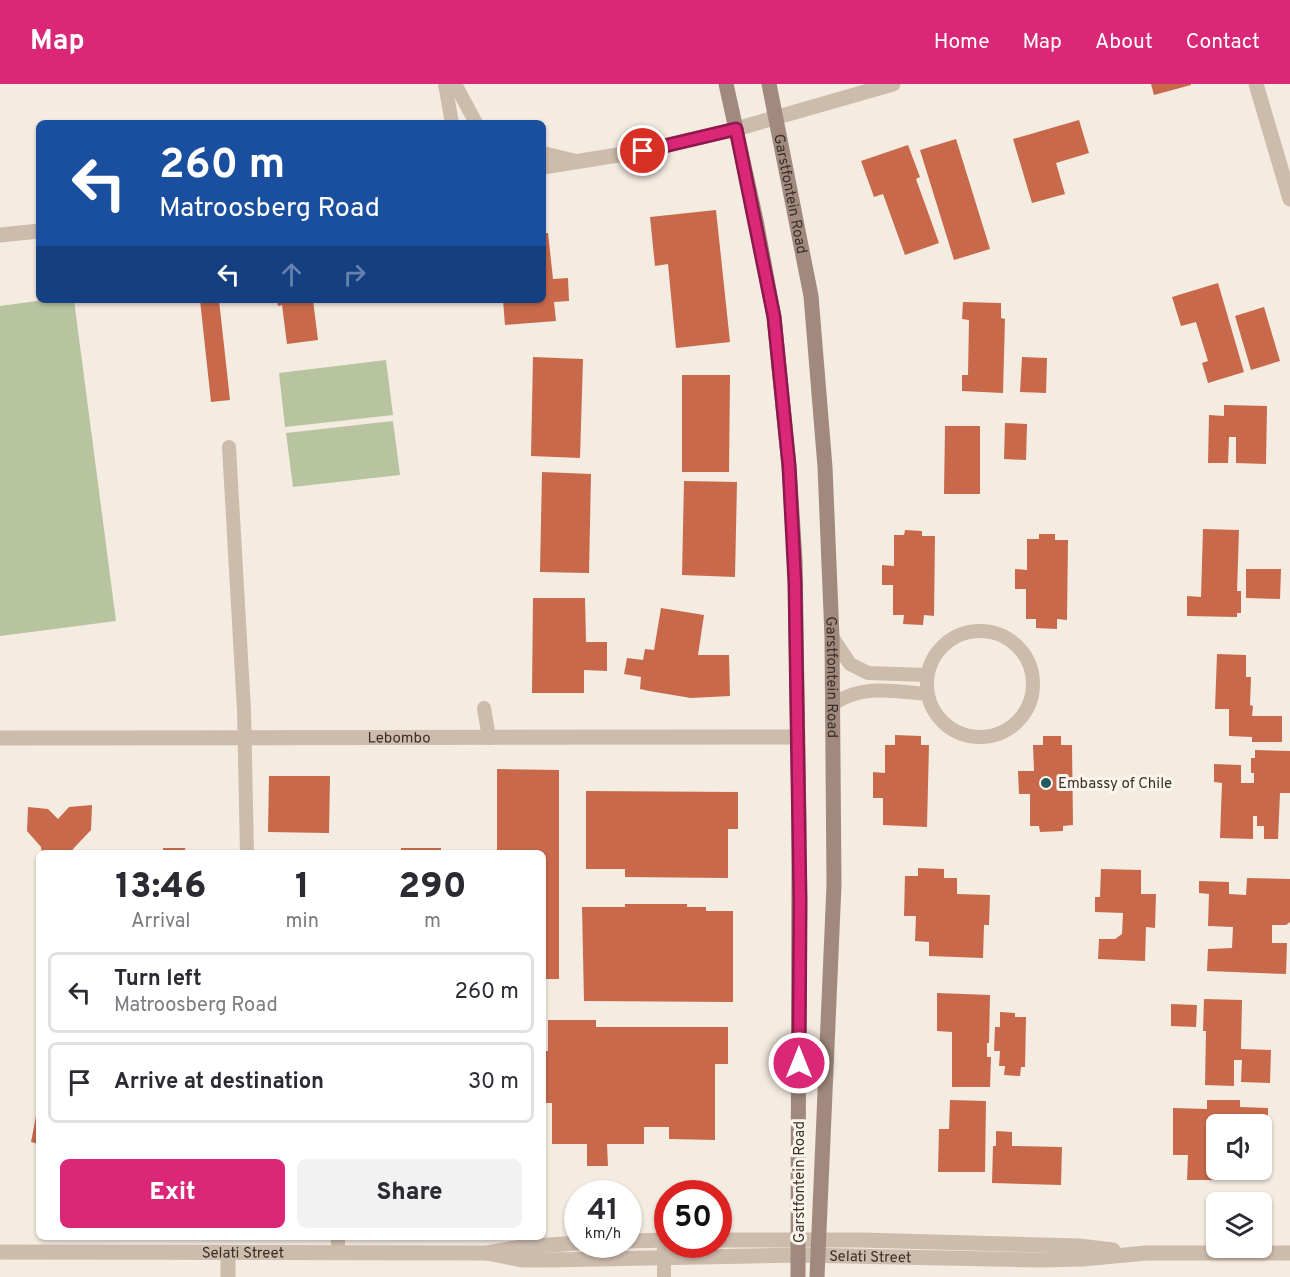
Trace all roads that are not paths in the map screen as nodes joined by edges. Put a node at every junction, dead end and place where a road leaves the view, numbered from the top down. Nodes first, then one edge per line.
1 (445, 84) edge
2 (455, 84) edge
3 (726, 84) edge
4 (769, 84) edge
5 (893, 84) edge
6 (1256, 84) edge
7 (777, 119) junction
8 (451, 120) edge
9 (474, 120) edge
10 (736, 129) junction
11 (546, 154) edge
12 (578, 162) junction
13 (546, 167) edge
14 (1290, 199) edge
15 (36, 231) edge
16 (0, 235) edge
17 (229, 447) dead end
18 (832, 637) junction
19 (927, 675) junction
20 (927, 694) junction
21 (833, 704) junction
22 (484, 708) dead end
23 (798, 737) junction
24 (0, 738) edge
25 (244, 738) junction
26 (489, 738) junction
27 (247, 850) edge
28 (732, 1241) edge
29 (564, 1244) edge
30 (338, 1245) edge
31 (798, 1247) junction
32 (818, 1248) junction
33 (0, 1252) edge
34 (732, 1252) edge
35 (228, 1253) junction
36 (487, 1253) junction
37 (1290, 1253) edge
38 (654, 1257) edge
39 (664, 1258) edge
40 (228, 1277) edge
41 (664, 1277) edge
42 (798, 1277) edge
43 (818, 1277) edge

1 - 8 lane
2 - 9 lane
3 - 10 main road, Garstfontein Road
4 - 7 main road, Garstfontein Road
5 - 7 street
6 - 14 street
7 - 10 street
7 - 18 main road, Garstfontein Road
10 - 12 street
10 - 23 main road, Garstfontein Road
11 - 12 lane
12 - 13 street
15 - 16 street
17 - 25 lane
18 - 19 lane
18 - 21 main road, Garstfontein Road
19 - 20 lane
19 - 20 lane
20 - 21 lane
21 - 32 main road, Garstfontein Road
22 - 26 lane
23 - 26 street, Lebombo
23 - 31 main road, Garstfontein Road
24 - 25 street, Lebombo
25 - 26 street, Lebombo
25 - 27 lane
28 - 31 street, Selati Street
29 - 36 street, Selati Street
30 - 35 street, Selati Street
30 - 36 street, Selati Street
31 - 32 street, Selati Street
31 - 34 street, Selati Street
31 - 42 main road, Garstfontein Road
32 - 37 street, Selati Street
32 - 43 main road, Garstfontein Road
33 - 35 street, Selati Street
35 - 40 street
36 - 38 street, Selati Street
39 - 41 lane

